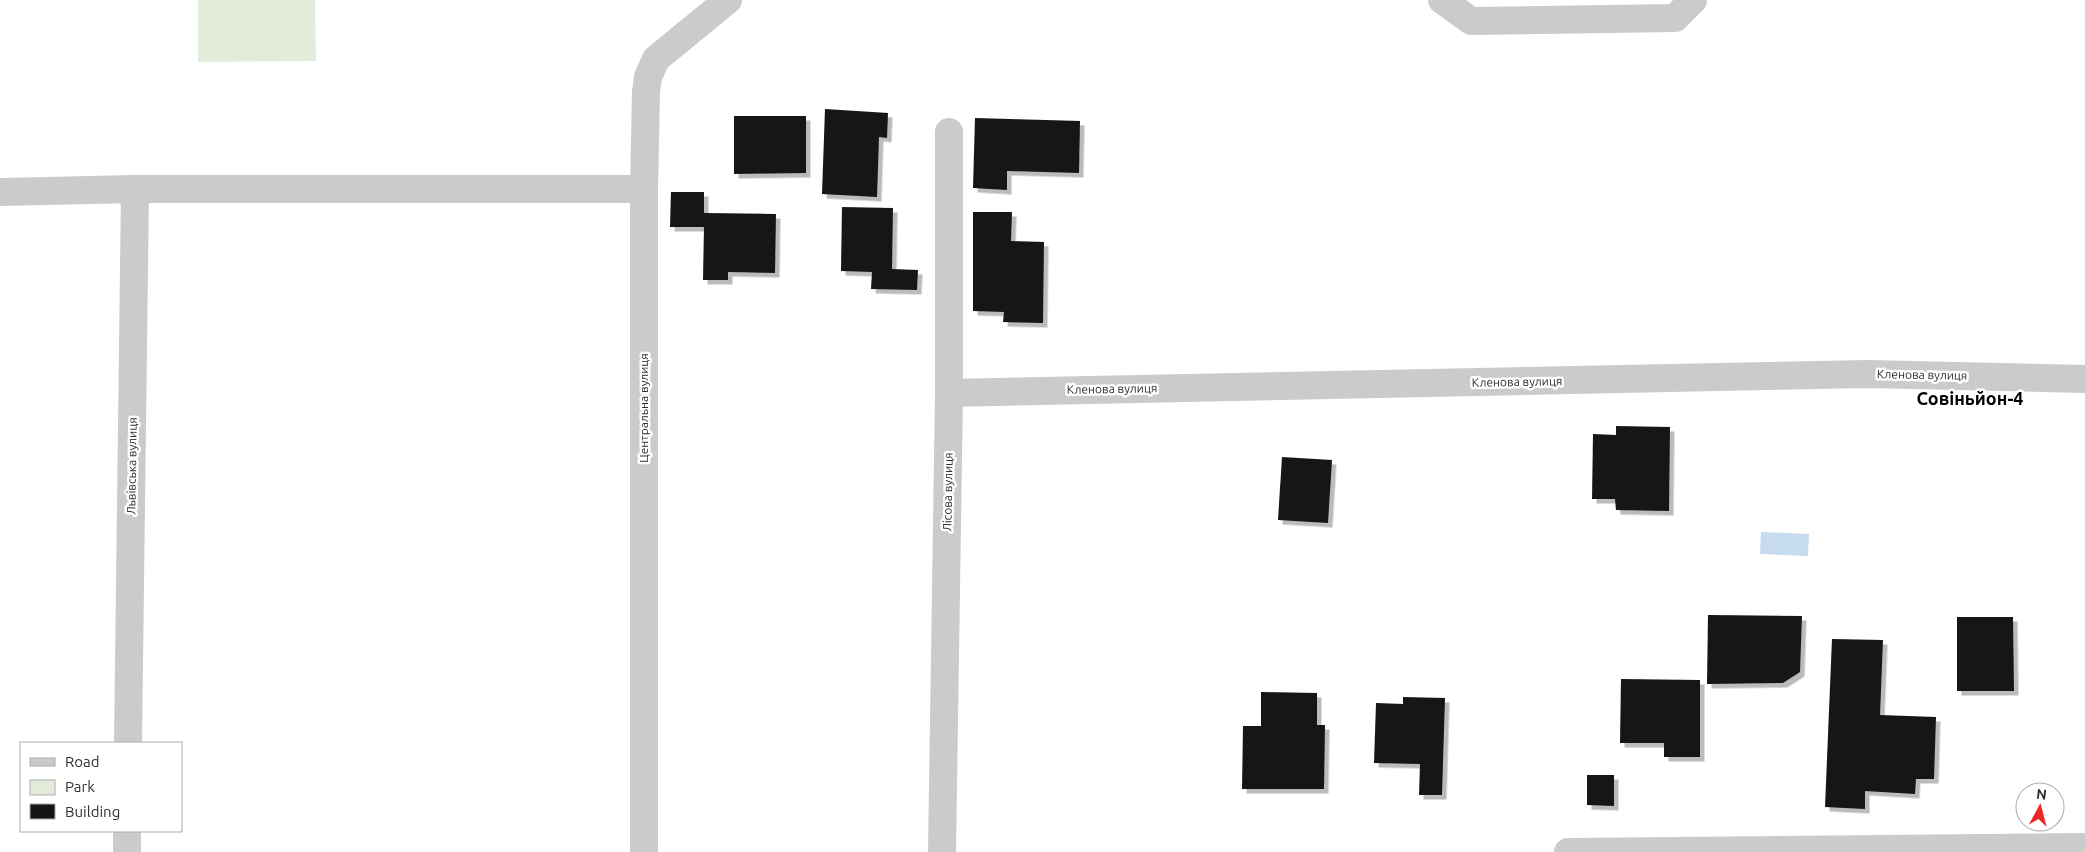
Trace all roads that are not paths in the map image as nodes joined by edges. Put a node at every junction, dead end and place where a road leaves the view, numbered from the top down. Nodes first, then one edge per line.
1 (728, 0) edge
2 (1442, 0) edge
3 (1693, 0) edge
4 (948, 132) dead end
5 (135, 189) junction
6 (644, 189) junction
7 (0, 192) edge
8 (2085, 379) edge
9 (949, 393) junction
10 (128, 742) edge
11 (128, 832) edge
12 (2085, 847) edge
13 (127, 852) edge
14 (644, 852) edge
15 (942, 852) edge
16 (1568, 852) edge

1 - 6 street, Центральна вулиця
2 - 3 street
4 - 9 street, Лісова вулиця
5 - 6 street
5 - 7 street
5 - 10 street, Львівська вулиця
6 - 14 street, Центральна вулиця
8 - 9 street, Кленова вулиця
9 - 15 street, Лісова вулиця
11 - 13 street
12 - 16 street

